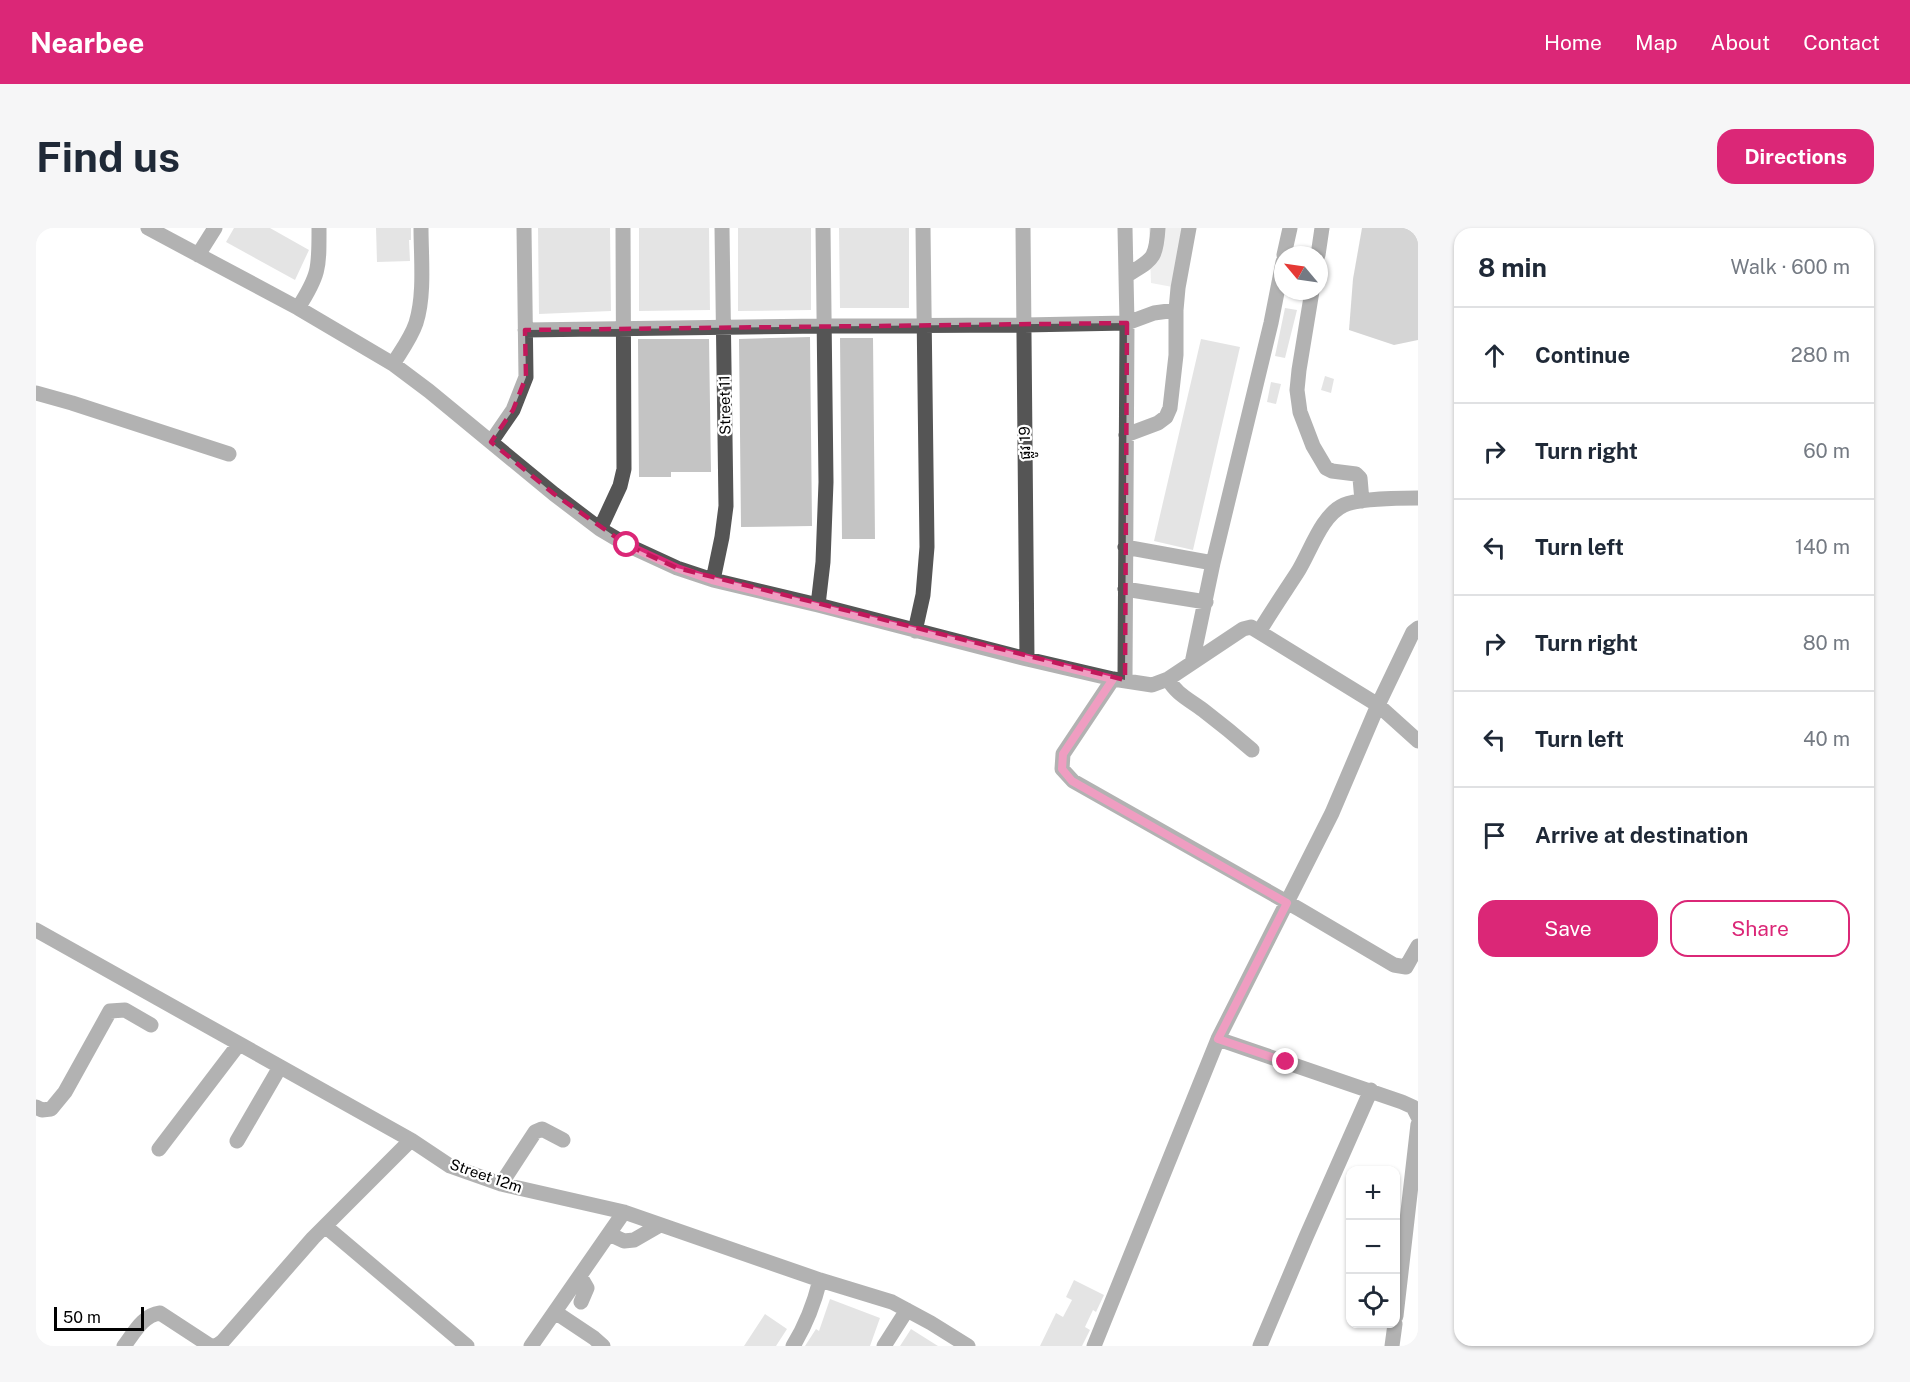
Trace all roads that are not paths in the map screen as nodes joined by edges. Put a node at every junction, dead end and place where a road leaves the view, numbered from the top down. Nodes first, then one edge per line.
1 (148, 228) edge
2 (215, 228) edge
3 (319, 228) edge
4 (421, 228) edge
5 (524, 228) edge
6 (623, 228) edge
7 (722, 228) edge
8 (823, 228) edge
9 (923, 228) edge
10 (1023, 228) edge
11 (1125, 228) edge
12 (1158, 228) edge
13 (1189, 228) edge
14 (1290, 228) edge
15 (1322, 228) edge
16 (1286, 246) edge
17 (1319, 246) edge
18 (198, 255) junction
19 (1126, 276) junction
20 (1276, 300) edge
21 (1311, 300) edge
22 (298, 308) junction
23 (1176, 310) junction
24 (1127, 322) junction
25 (1024, 325) junction
26 (823, 326) junction
27 (924, 326) junction
28 (724, 328) junction
29 (623, 329) junction
30 (525, 330) junction
31 (393, 364) junction
32 (36, 393) edge
33 (1126, 435) junction
34 (491, 442) junction
35 (229, 454) dead end
36 (1418, 498) edge
37 (1362, 501) junction
38 (600, 529) junction
39 (1125, 547) junction
40 (1214, 563) junction
41 (712, 580) junction
42 (1125, 589) junction
43 (1206, 602) junction
44 (818, 605) junction
45 (1418, 628) edge
46 (915, 631) junction
47 (1259, 632) junction
48 (1027, 659) junction
49 (1192, 663) junction
50 (1167, 679) junction
51 (1119, 680) junction
52 (1377, 705) junction
53 (1418, 741) edge
54 (1252, 750) dead end
55 (1287, 903) junction
56 (36, 930) edge
57 (1418, 946) edge
58 (151, 1025) dead end
59 (1218, 1039) junction
60 (239, 1044) junction
61 (280, 1067) junction
62 (1371, 1090) junction
63 (36, 1107) edge
64 (1418, 1117) edge
65 (1418, 1124) edge
66 (411, 1140) junction
67 (563, 1140) dead end
68 (237, 1141) dead end
69 (159, 1149) dead end
70 (501, 1184) junction
71 (624, 1212) junction
72 (660, 1225) junction
73 (325, 1226) junction
74 (609, 1234) junction
75 (1400, 1274) edge
76 (580, 1276) junction
77 (820, 1280) junction
78 (581, 1302) dead end
79 (907, 1310) junction
80 (555, 1312) junction
81 (1394, 1328) edge
82 (124, 1346) edge
83 (214, 1346) edge
84 (467, 1346) edge
85 (531, 1346) edge
86 (603, 1346) edge
87 (793, 1346) edge
88 (884, 1346) edge
89 (968, 1346) edge
90 (1094, 1346) edge
91 (1260, 1346) edge
92 (1392, 1346) edge

1 - 18 street
2 - 18 street
3 - 22 street
4 - 31 street
5 - 30 street
6 - 29 street
7 - 28 street, Street 11
8 - 26 street
9 - 27 street
10 - 25 street, ផ្លូវ 19
11 - 19 street
12 - 19 street
13 - 23 street
14 - 16 street
15 - 17 street
18 - 22 street
19 - 24 street
20 - 40 street
21 - 37 street
22 - 31 street
23 - 24 street
23 - 33 street
24 - 25 street
24 - 33 street
25 - 27 street
25 - 48 street, ផ្លូវ 19
26 - 27 street
26 - 28 street
26 - 44 street
27 - 46 street
28 - 29 street
28 - 41 street, Street 11
29 - 30 street
29 - 38 street
30 - 34 street
31 - 34 street
32 - 35 street
33 - 39 street
34 - 38 street
36 - 37 street
37 - 47 street
38 - 41 street
39 - 40 street
39 - 42 street
40 - 43 street
41 - 44 street
42 - 43 street
42 - 51 street
43 - 49 street
44 - 46 street
45 - 52 street
46 - 48 street
47 - 49 street
47 - 52 street
48 - 51 street
49 - 50 street
50 - 51 street
50 - 54 street
51 - 55 street
52 - 53 street
52 - 55 street
55 - 57 street
55 - 59 street
56 - 60 street, Street 12m
58 - 63 street
59 - 62 street
59 - 90 street
60 - 61 street, Street 12m
60 - 69 street
61 - 66 street, Street 12m
61 - 68 street
62 - 64 street
62 - 91 street
65 - 75 street
66 - 70 street, Street 12m
66 - 73 street
67 - 70 street
70 - 71 street, Street 12m
71 - 72 street, Street 12m
71 - 74 street
72 - 74 street
72 - 77 street, Street 12m
73 - 83 street
73 - 84 street
74 - 76 street
76 - 78 street
76 - 80 street
77 - 79 street, Street 12m
77 - 87 street
79 - 88 street
79 - 89 street, Street 12m
80 - 85 street
80 - 86 street
81 - 92 street
82 - 83 street

